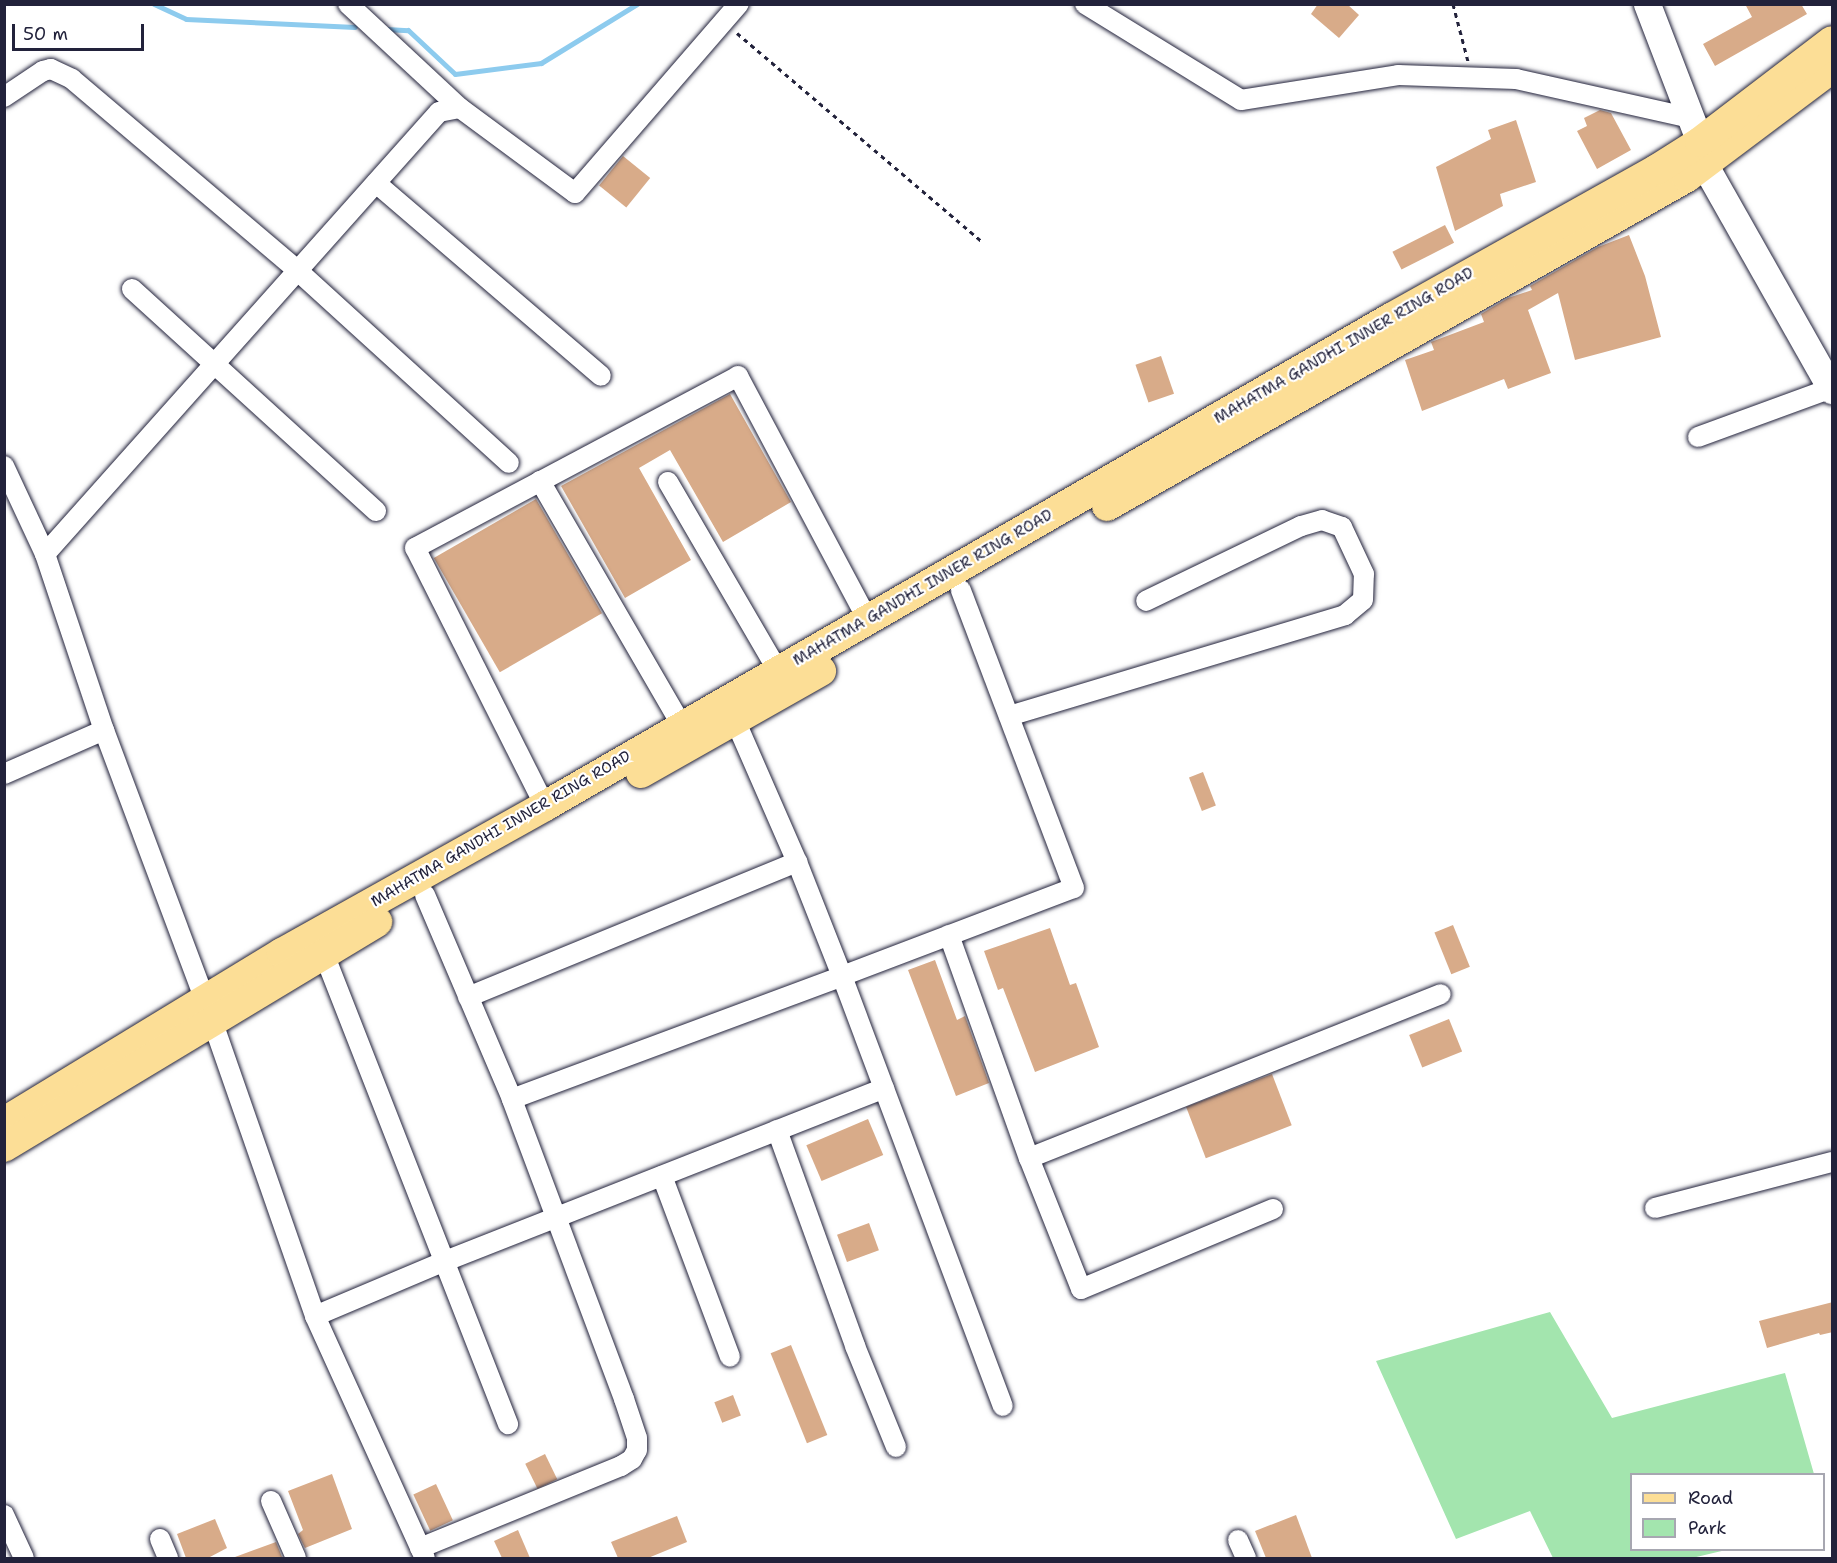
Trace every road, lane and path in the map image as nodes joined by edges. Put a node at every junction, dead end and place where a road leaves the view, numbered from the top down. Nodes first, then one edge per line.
1 (348, 4) edge
2 (739, 4) edge
3 (1085, 4) edge
4 (1453, 4) edge
5 (1647, 4) edge
6 (724, 22) junction
7 (1833, 41) edge
8 (1833, 68) edge
9 (1472, 78) junction
10 (4, 97) edge
11 (460, 108) junction
12 (1698, 141) junction
13 (376, 183) junction
14 (983, 242) dead end
15 (298, 271) junction
16 (132, 289) dead end
17 (216, 363) junction
18 (601, 376) dead end
19 (1832, 389) edge
20 (1698, 437) dead end
21 (509, 463) dead end
22 (4, 466) edge
23 (540, 481) junction
24 (668, 482) dead end
25 (376, 511) dead end
26 (45, 554) junction
27 (962, 590) junction
28 (1146, 601) dead end
29 (868, 620) junction
30 (778, 671) junction
31 (1009, 716) junction
32 (735, 720) junction
33 (682, 726) junction
34 (104, 730) junction
35 (4, 774) edge
36 (545, 806) junction
37 (797, 862) junction
38 (425, 895) junction
39 (949, 935) junction
40 (324, 954) junction
41 (842, 976) junction
42 (1441, 993) dead end
43 (468, 997) junction
44 (208, 1011) junction
45 (884, 1088) junction
46 (512, 1099) junction
47 (4, 1122) edge
48 (777, 1130) junction
49 (4, 1147) edge
50 (1029, 1158) junction
51 (1833, 1162) edge
52 (662, 1176) junction
53 (1655, 1208) dead end
54 (1273, 1209) dead end
55 (555, 1218) junction
56 (443, 1262) junction
57 (315, 1316) junction
58 (730, 1357) dead end
59 (1003, 1406) dead end
60 (508, 1424) dead end
61 (896, 1448) dead end
62 (271, 1501) dead end
63 (4, 1515) edge
64 (160, 1539) dead end
65 (1238, 1540) dead end
66 (423, 1553) edge
67 (24, 1558) edge
68 (168, 1558) edge
69 (296, 1558) edge
70 (1246, 1558) edge

1 - 11 street
2 - 6 street
3 - 9 street
4 - 9 path
5 - 12 main road
6 - 11 street
6 - 14 path
7 - 12 main road, MAHATMA GANDHI INNER RING ROAD
8 - 12 main road, MAHATMA GANDHI INNER RING ROAD
9 - 12 street
10 - 15 street
11 - 13 street
12 - 19 main road
12 - 27 main road, MAHATMA GANDHI INNER RING ROAD
12 - 29 main road, MAHATMA GANDHI INNER RING ROAD
13 - 15 street
13 - 18 street
15 - 17 street
15 - 21 street
16 - 17 street
17 - 25 street
17 - 26 street
19 - 20 street
22 - 26 street
23 - 29 street
23 - 33 street
23 - 36 street
24 - 30 street
26 - 34 street
27 - 31 street
27 - 32 main road, MAHATMA GANDHI INNER RING ROAD
28 - 31 street
29 - 30 main road, MAHATMA GANDHI INNER RING ROAD
30 - 33 main road, MAHATMA GANDHI INNER RING ROAD
31 - 39 street
32 - 37 street
32 - 38 main road, MAHATMA GANDHI INNER RING ROAD
33 - 36 main road, MAHATMA GANDHI INNER RING ROAD
34 - 35 street
34 - 44 street
36 - 44 main road, MAHATMA GANDHI INNER RING ROAD
37 - 41 street
37 - 43 street
38 - 40 main road, MAHATMA GANDHI INNER RING ROAD
38 - 43 street
39 - 41 street
39 - 50 street
40 - 44 main road, MAHATMA GANDHI INNER RING ROAD
40 - 56 street
41 - 45 street
41 - 46 street
42 - 50 street
43 - 46 street
44 - 47 main road, MAHATMA GANDHI INNER RING ROAD
44 - 49 main road, MAHATMA GANDHI INNER RING ROAD
44 - 57 street
45 - 48 street
45 - 59 street
46 - 55 street
48 - 52 street
48 - 61 street
50 - 54 street
51 - 53 street
52 - 55 street
52 - 58 street
55 - 56 street
55 - 66 street
56 - 57 street
56 - 60 street
57 - 66 street
62 - 69 street
63 - 67 street
64 - 68 street
65 - 70 street

